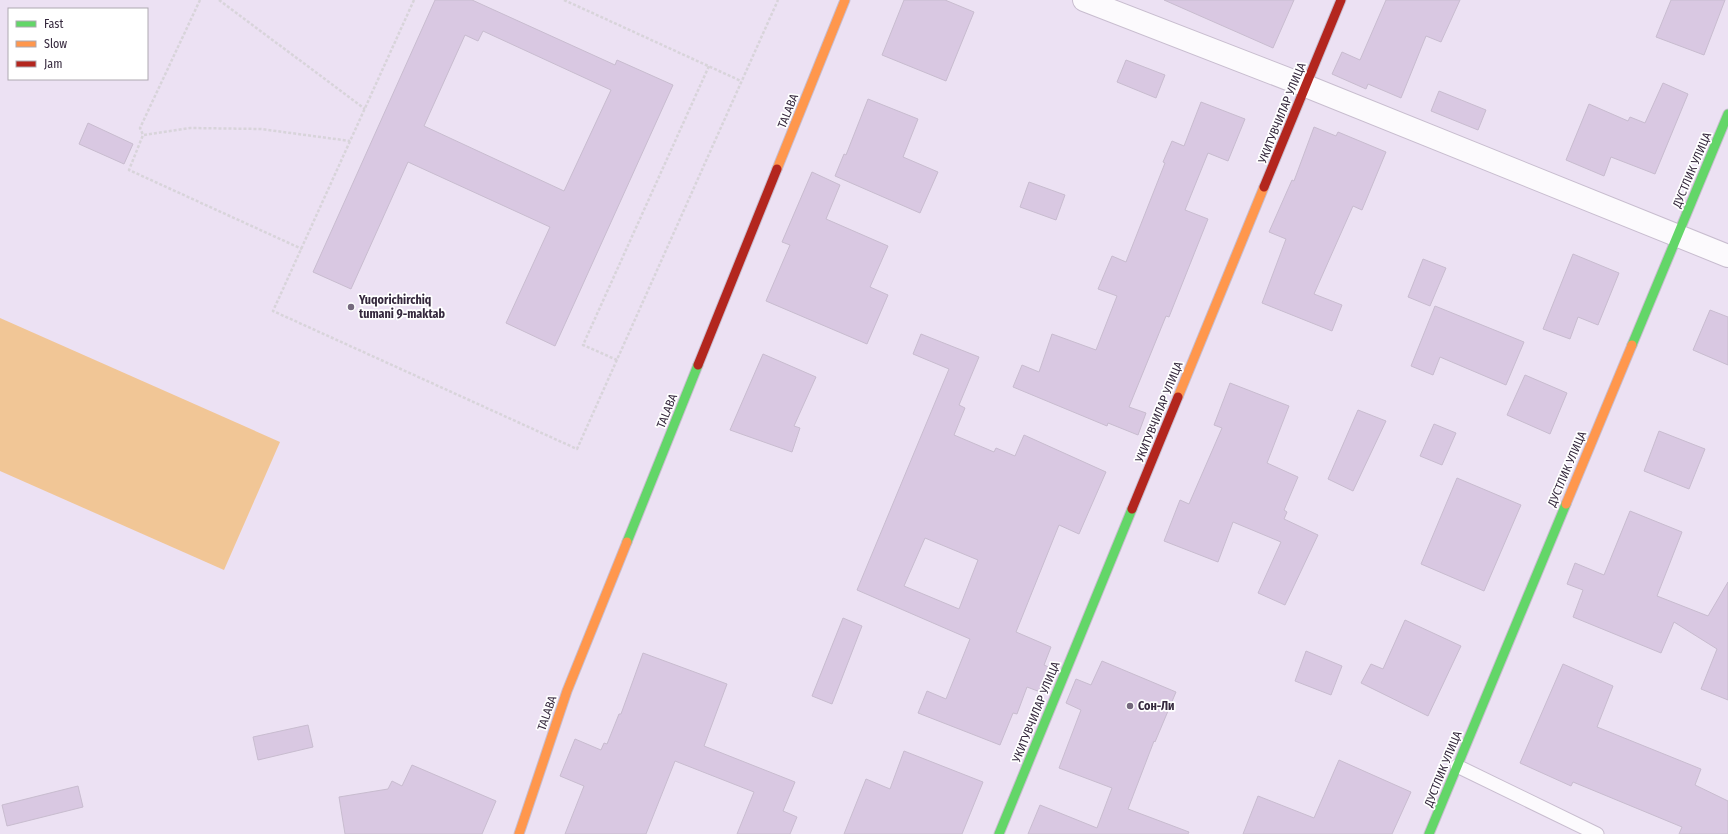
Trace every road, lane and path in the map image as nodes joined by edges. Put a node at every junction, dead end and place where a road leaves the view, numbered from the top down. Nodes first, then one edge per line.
1 (200, 0) edge
2 (219, 0) edge
3 (414, 0) edge
4 (564, 0) edge
5 (778, 0) edge
6 (845, 0) edge
7 (1084, 0) edge
8 (1341, 0) edge
9 (709, 66) junction
10 (741, 80) junction
11 (1306, 86) junction
12 (365, 109) junction
13 (1728, 114) edge
14 (144, 135) junction
15 (350, 141) junction
16 (1677, 236) junction
17 (302, 249) junction
18 (1728, 256) edge
19 (617, 360) junction
20 (1457, 766) junction
21 (519, 834) edge
22 (999, 834) edge
23 (1430, 834) edge
24 (1598, 834) edge

1 - 14 path
2 - 12 path
3 - 12 path
4 - 9 path
5 - 10 path
6 - 21 street, TALABA
7 - 11 street
8 - 11 street, УКИТУВЧИЛАР УЛИЦА
9 - 10 path
9 - 19 path
10 - 19 path
11 - 16 street
11 - 22 street, УКИТУВЧИЛАР УЛИЦА
12 - 15 path
13 - 16 street, ДУСТЛИК УЛИЦА
14 - 15 path
14 - 17 path
15 - 17 path
16 - 18 street
16 - 20 street, ДУСТЛИК УЛИЦА
17 - 19 path
20 - 23 street, ДУСТЛИК УЛИЦА
20 - 24 lane

